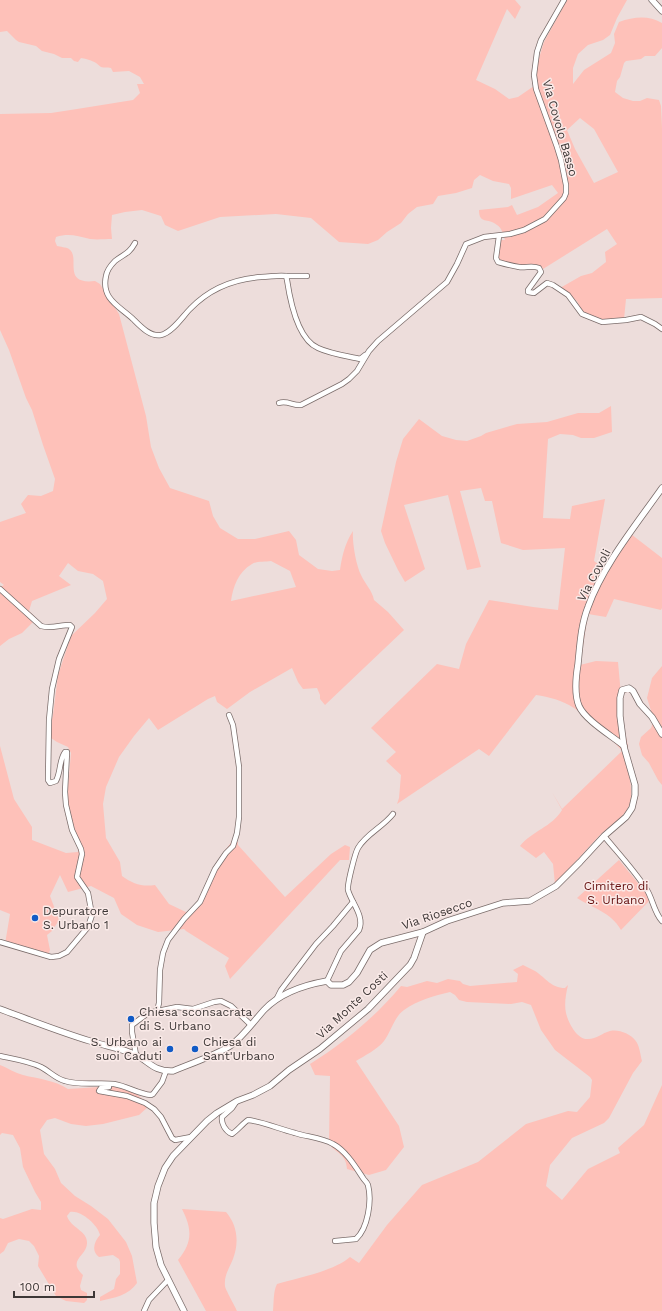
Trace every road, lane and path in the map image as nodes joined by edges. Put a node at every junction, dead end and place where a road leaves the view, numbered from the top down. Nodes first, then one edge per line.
1 (564, 0) edge
2 (652, 0) edge
3 (662, 11) edge
4 (499, 236) junction
5 (135, 243) dead end
6 (286, 276) junction
7 (307, 276) dead end
8 (662, 329) edge
9 (367, 354) junction
10 (279, 403) dead end
11 (662, 488) edge
12 (0, 589) edge
13 (229, 715) dead end
14 (662, 734) edge
15 (624, 747) junction
16 (394, 814) dead end
17 (604, 836) junction
18 (353, 902) junction
19 (662, 921) edge
20 (423, 932) junction
21 (0, 942) edge
22 (327, 981) junction
23 (276, 1000) junction
24 (0, 1009) edge
25 (156, 1011) junction
26 (251, 1025) junction
27 (136, 1055) junction
28 (0, 1056) edge
29 (166, 1071) junction
30 (118, 1085) junction
31 (237, 1101) junction
32 (191, 1137) junction
33 (335, 1241) dead end
34 (168, 1280) junction
35 (144, 1311) edge
36 (184, 1311) edge

1 - 4 street, Via Covolo Basso
2 - 3 street
4 - 8 street
4 - 9 street, Via Covolo Basso
5 - 6 street
6 - 7 street
6 - 9 street
9 - 10 street, Via Covolo Basso
11 - 15 street, Via Covoli
12 - 21 street
13 - 25 street
14 - 15 street, Via Riosecco
15 - 17 street, Via Riosecco
16 - 18 street
17 - 19 street
17 - 20 street, Via Riosecco
18 - 22 street
18 - 23 street
20 - 22 street, Via Riosecco
20 - 31 street, Via Monte Costi
22 - 23 street, Via Riosecco
23 - 26 street, Via Riosecco
24 - 27 street
25 - 26 street
25 - 27 street
26 - 29 street, Via Riosecco
27 - 29 street
28 - 30 street
29 - 30 street
30 - 32 street
31 - 32 street, Via Monte Costi
31 - 33 street, Via Monte Costi
32 - 34 street, Via Monte Costi
34 - 35 street
34 - 36 street, Via Monte Costi

